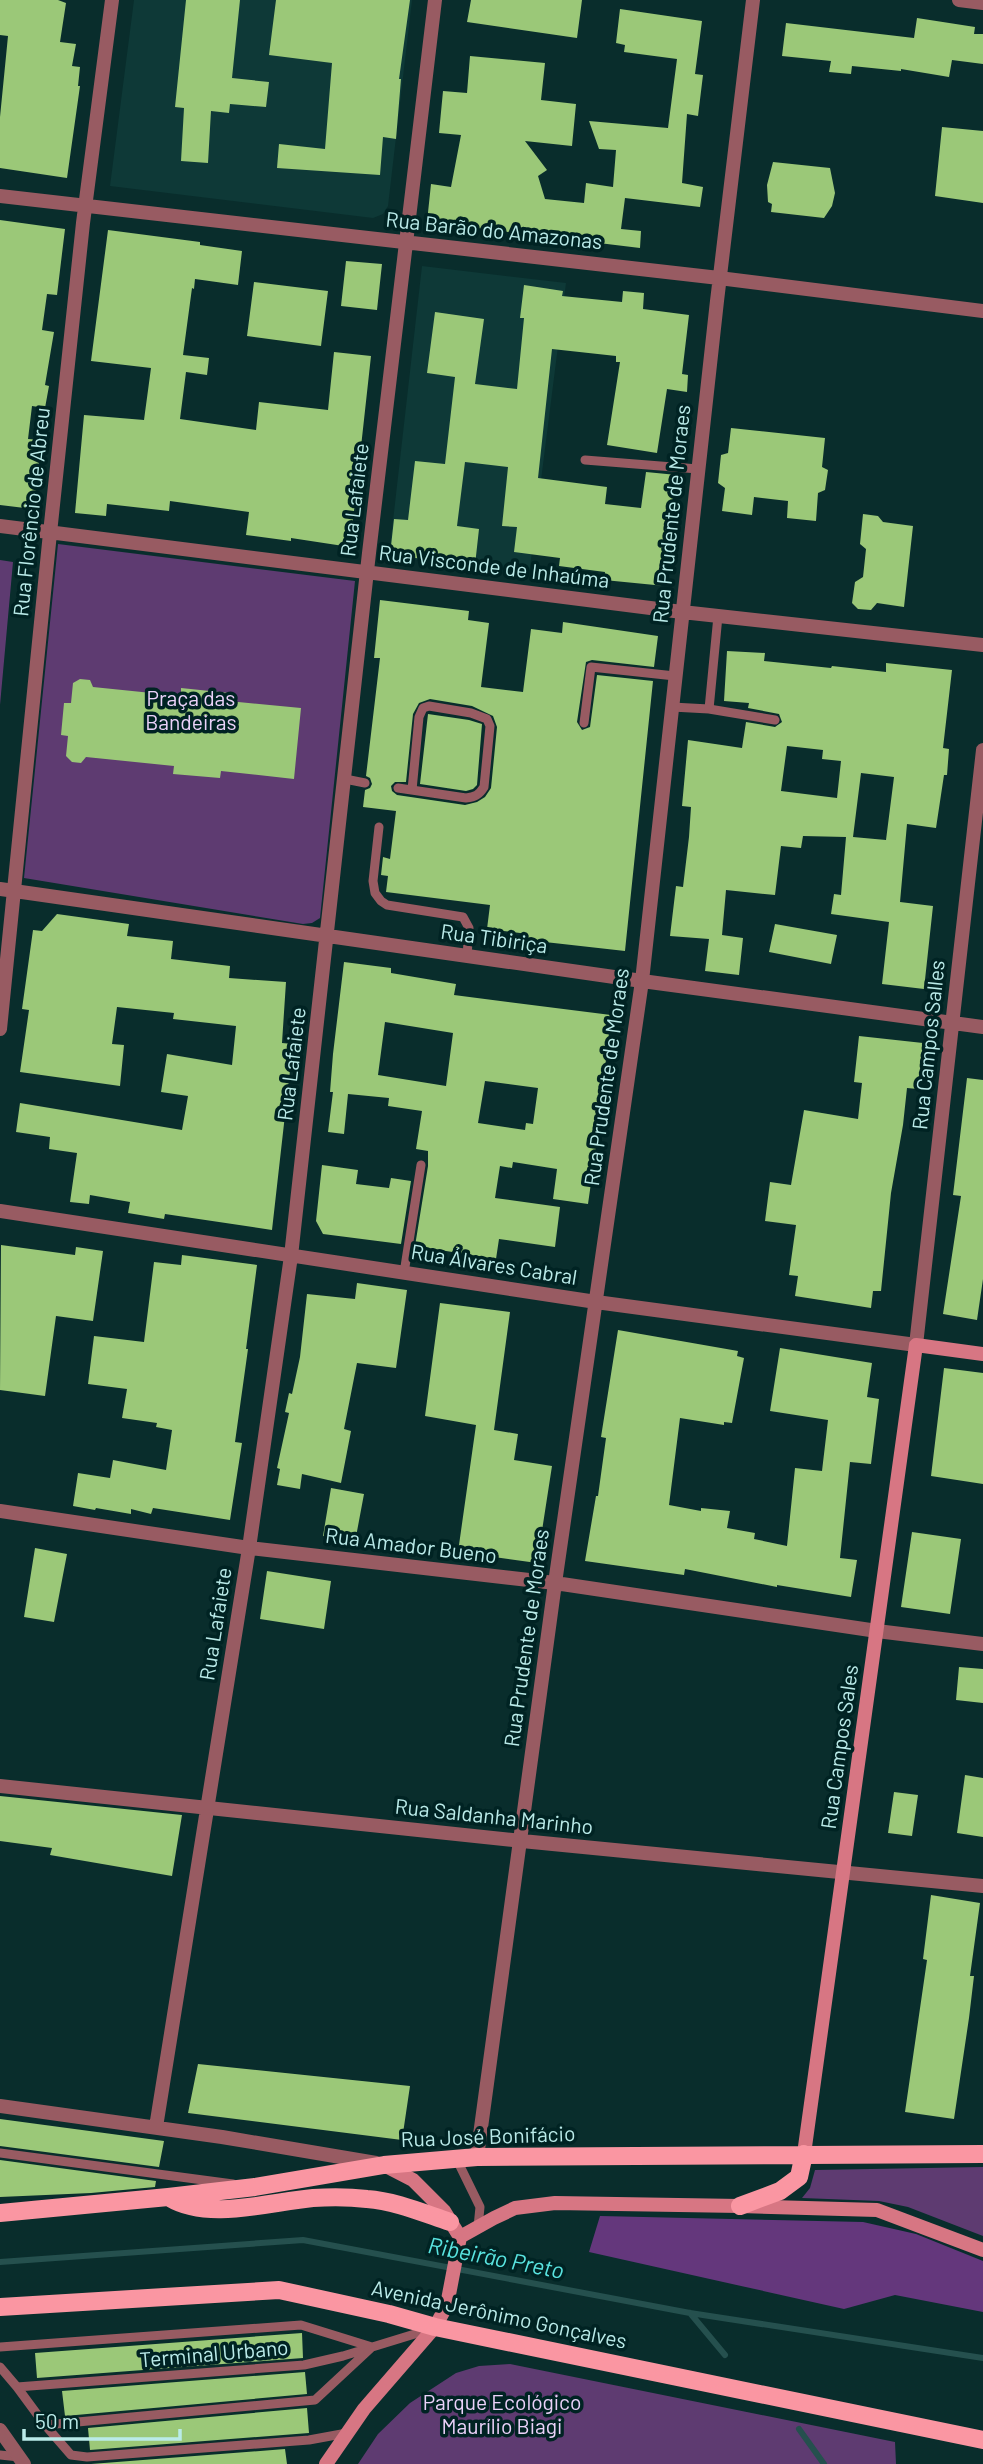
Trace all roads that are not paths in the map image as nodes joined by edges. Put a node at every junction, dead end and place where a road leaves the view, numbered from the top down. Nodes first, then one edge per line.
1 (112, 0) edge
2 (435, 0) edge
3 (753, 0) edge
4 (959, 0) edge
5 (983, 3) edge
6 (0, 196) edge
7 (86, 208) junction
8 (407, 242) junction
9 (719, 278) junction
10 (983, 311) edge
11 (585, 460) dead end
12 (698, 468) junction
13 (0, 526) edge
14 (50, 533) junction
15 (367, 571) junction
16 (682, 612) junction
17 (718, 616) junction
18 (983, 645) edge
19 (675, 676) junction
20 (671, 707) junction
21 (709, 709) junction
22 (775, 720) dead end
23 (584, 723) dead end
24 (983, 750) edge
25 (345, 779) junction
26 (365, 783) dead end
27 (398, 788) dead end
28 (412, 790) junction
29 (379, 827) dead end
30 (8, 890) edge
31 (328, 937) junction
32 (467, 956) junction
33 (642, 981) junction
34 (952, 1023) junction
35 (983, 1027) edge
36 (0, 1029) edge
37 (421, 1166) dead end
38 (0, 1212) edge
39 (291, 1256) junction
40 (404, 1273) junction
41 (596, 1302) junction
42 (916, 1345) junction
43 (983, 1354) edge
44 (0, 1511) edge
45 (249, 1548) junction
46 (555, 1583) junction
47 (877, 1631) junction
48 (983, 1644) edge
49 (0, 1786) edge
50 (208, 1807) junction
51 (522, 1842) junction
52 (845, 1874) junction
53 (983, 1886) edge
54 (0, 2106) edge
55 (156, 2127) junction
56 (0, 2153) edge
57 (804, 2154) junction
58 (983, 2154) edge
59 (477, 2157) junction
60 (453, 2159) junction
61 (384, 2165) junction
62 (255, 2187) junction
63 (169, 2197) junction
64 (740, 2206) junction
65 (0, 2213) edge
66 (450, 2222) junction
67 (478, 2227) junction
68 (459, 2241) junction
69 (983, 2250) edge
70 (0, 2307) edge
71 (435, 2327) junction
72 (0, 2347) edge
73 (372, 2347) junction
74 (0, 2367) edge
75 (17, 2387) junction
76 (45, 2425) junction
77 (0, 2431) edge
78 (347, 2433) junction
79 (983, 2440) edge
80 (0, 2455) edge
81 (23, 2461) edge
82 (326, 2464) edge

1 - 7 street, Rua Florêncio de Abreu
2 - 8 street, Rua Lafaiete
3 - 9 street, Rua Prudente de Moraes
4 - 5 street
6 - 7 street, Rua Barão do Amazonas
7 - 8 street, Rua Barão do Amazonas
7 - 14 street, Rua Florêncio de Abreu
8 - 9 street, Rua Barão do Amazonas
8 - 15 street, Rua Lafaiete
9 - 10 street, Rua Barão do Amazonas
9 - 12 street, Rua Prudente de Moraes
11 - 12 lane
12 - 16 street, Rua Prudente de Moraes
13 - 14 street, Rua Visconde de Inhaúma
14 - 15 street, Rua Visconde de Inhaúma
14 - 30 street, Rua Florêncio de Abreu
15 - 16 street, Rua Visconde de Inhaúma
15 - 25 street, Rua Lafaiete
16 - 17 street, Rua Visconde de Inhaúma
16 - 19 street, Rua Prudente de Moraes
17 - 18 street, Rua Visconde de Inhaúma
17 - 21 lane
19 - 20 street, Rua Prudente de Moraes
19 - 23 lane
20 - 21 lane
20 - 33 street, Rua Prudente de Moraes
21 - 22 lane
24 - 34 street, Rua Campos Salles
25 - 26 lane
25 - 31 street, Rua Lafaiete
27 - 28 lane
28 - 28 lane
29 - 32 lane
30 - 31 street, Rua Tibiriça
30 - 36 street, Rua Florêncio de Abreu
31 - 32 street, Rua Tibiriça
31 - 39 street, Rua Lafaiete
32 - 33 street, Rua Tibiriça
33 - 34 street, Rua Tibiriça
33 - 41 street, Rua Prudente de Moraes
34 - 35 street, Rua Tibiriça
34 - 42 street, Rua Campos Salles
37 - 40 lane
38 - 39 street, Rua Álvares Cabral
39 - 40 street, Rua Álvares Cabral
39 - 45 street, Rua Lafaiete
40 - 41 street, Rua Álvares Cabral
41 - 42 street, Rua Álvares Cabral
41 - 46 street, Rua Prudente de Moraes
42 - 43 main road, Rua Álvares Cabral
42 - 47 main road, Rua Campos Sales
44 - 45 street, Rua Amador Bueno
45 - 46 street, Rua Amador Bueno
45 - 50 street, Rua Lafaiete
46 - 47 street, Rua Amador Bueno
46 - 51 street, Rua Prudente de Moraes
47 - 48 street, Rua Amador Bueno
47 - 52 main road, Rua Campos Sales
49 - 50 street, Rua Saldanha Marinho
50 - 51 street, Rua Saldanha Marinho
50 - 55 street, Rua Lafaiete
51 - 52 street, Rua Saldanha Marinho
51 - 59 street, Rua Prudente de Moraes
52 - 53 street, Rua Saldanha Marinho
52 - 57 main road, Rua Campos Sales
54 - 55 street, Rua José Bonifácio
55 - 61 street, Rua José Bonifácio
56 - 62 lane
57 - 58 main road, Rua José Bonifácio
57 - 59 main road, Rua José Bonifácio
57 - 64 main road
59 - 60 main road, Rua José Bonifácio
60 - 61 main road, Rua José Bonifácio
60 - 67 lane
61 - 62 main road
61 - 66 main road
62 - 63 main road
63 - 65 main road
63 - 66 main road
64 - 67 main road
64 - 69 main road
66 - 68 main road
67 - 68 main road
68 - 71 main road
70 - 71 main road, Avenida Jerônimo Gonçalves
71 - 73 lane, Terminal Urbano
71 - 78 main road
71 - 79 main road, Avenida Jerônimo Gonçalves
72 - 73 lane
73 - 75 lane, Terminal Urbano
73 - 76 lane
74 - 75 lane
75 - 76 lane
76 - 78 lane
77 - 81 street
78 - 82 main road
80 - 81 lane

